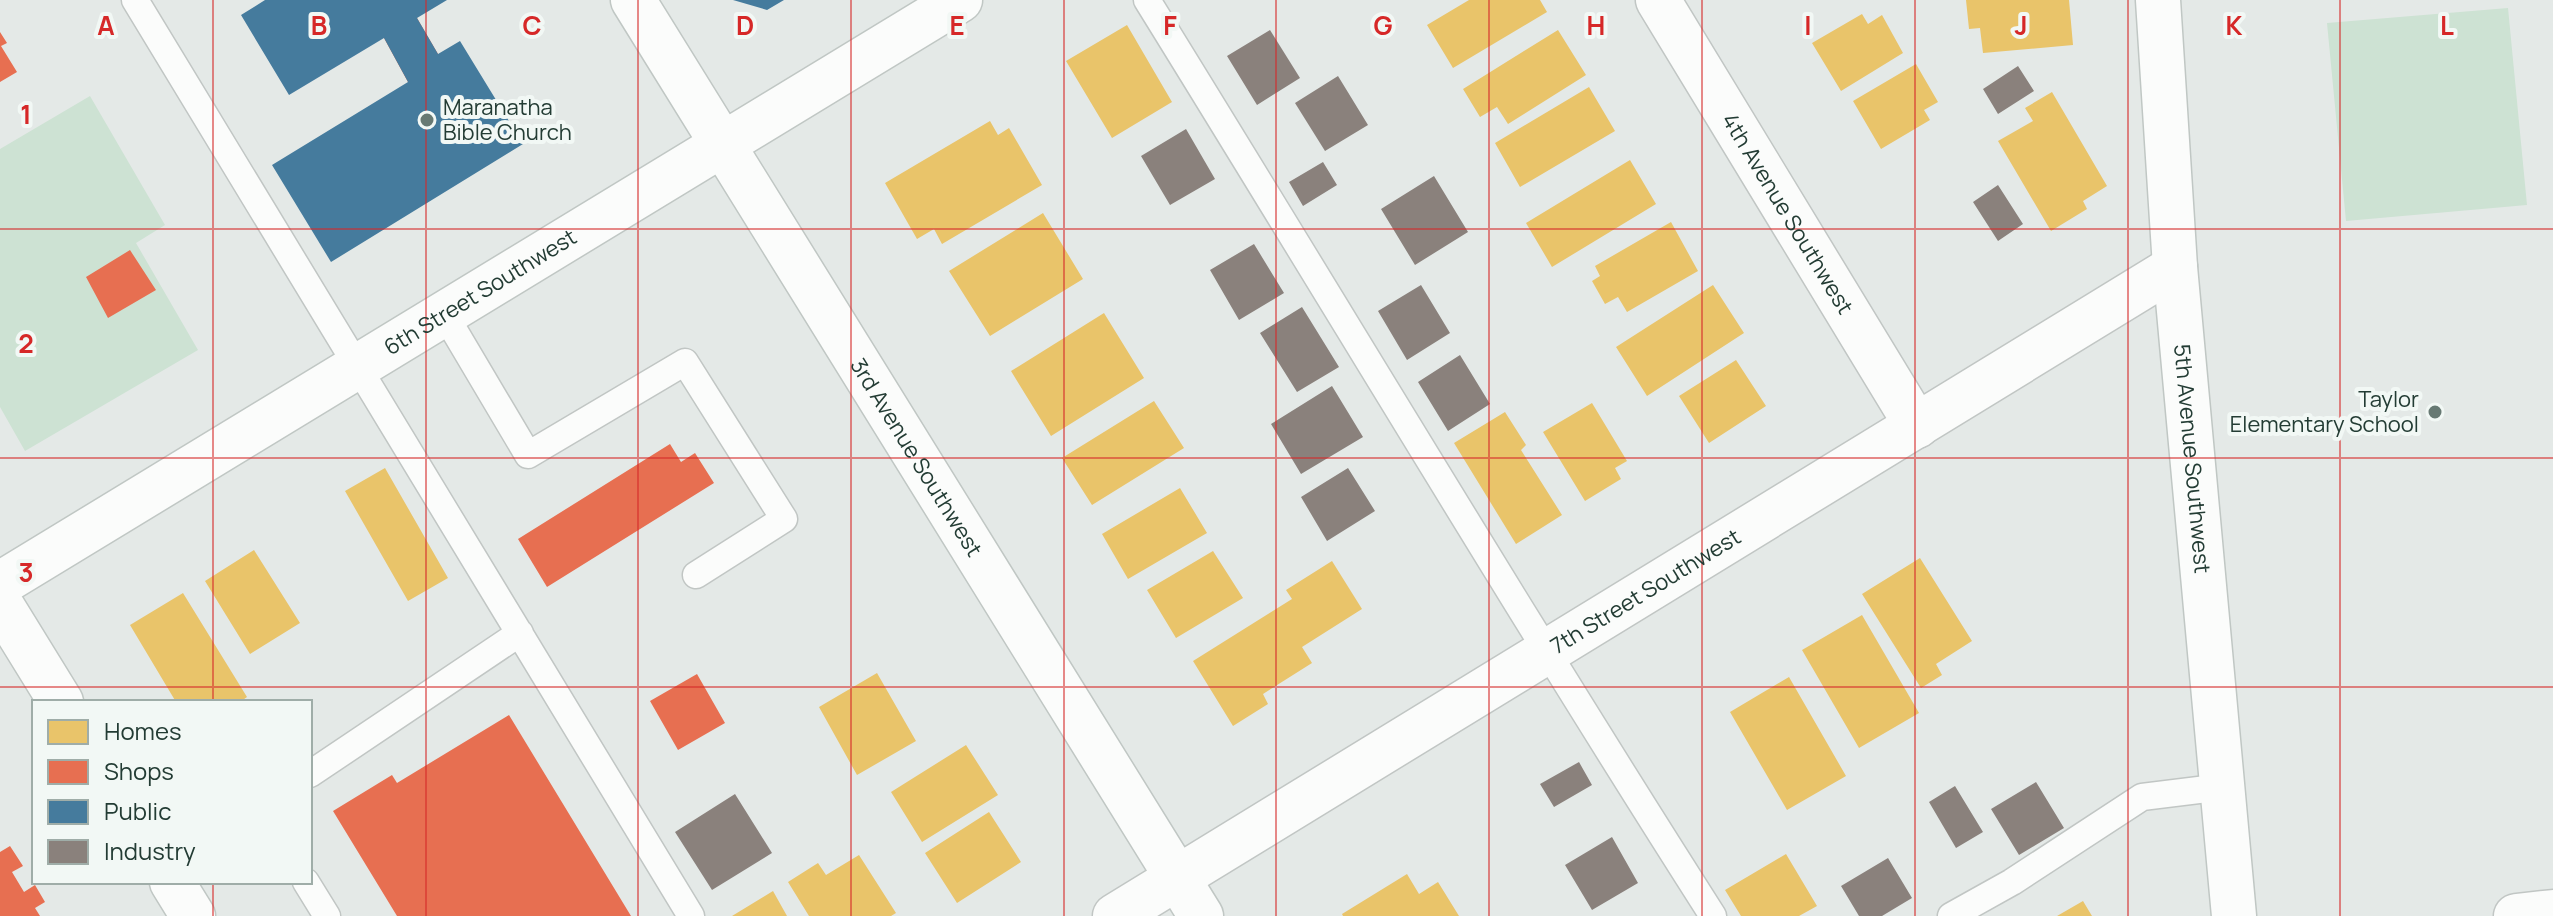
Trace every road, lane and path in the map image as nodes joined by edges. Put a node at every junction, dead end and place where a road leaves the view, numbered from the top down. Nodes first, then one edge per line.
1 (135, 0) edge
2 (633, 0) edge
3 (960, 0) edge
4 (1147, 0) edge
5 (1658, 0) edge
6 (2158, 0) edge
7 (721, 146) junction
8 (2175, 267) junction
9 (445, 315) junction
10 (359, 367) junction
11 (1917, 426) junction
12 (696, 575) dead end
13 (0, 584) edge
14 (0, 603) edge
15 (520, 633) junction
16 (1546, 652) junction
17 (60, 700) edge
18 (312, 773) edge
19 (2223, 787) junction
20 (1177, 878) junction
21 (173, 884) edge
22 (307, 884) edge
23 (2553, 912) edge
24 (193, 916) edge
25 (327, 916) edge
26 (691, 916) edge
27 (1115, 916) edge
28 (1201, 916) edge
29 (1713, 916) edge
30 (1951, 916) edge
31 (2234, 916) edge
32 (2516, 916) edge

1 - 10 lane
2 - 7 main road, 3rd Avenue Southwest
3 - 7 main road, 6th Street Southwest
4 - 16 lane
5 - 11 main road, 4th Avenue Southwest
6 - 8 main road, 5th Avenue Southwest
7 - 9 main road, 6th Street Southwest
7 - 20 main road, 3rd Avenue Southwest
8 - 11 main road, 7th Street Southwest
8 - 19 main road, 5th Avenue Southwest
9 - 10 main road, 6th Street Southwest
9 - 12 lane
10 - 13 main road, 6th Street Southwest
10 - 15 lane
11 - 16 main road, 7th Street Southwest
14 - 17 main road
15 - 18 lane
15 - 26 lane
16 - 20 main road, 7th Street Southwest
16 - 29 lane
19 - 30 lane
19 - 31 main road, 5th Avenue Southwest
20 - 27 main road, 7th Street Southwest
20 - 28 main road, 3rd Avenue Southwest
21 - 24 main road
22 - 25 lane
23 - 32 main road

